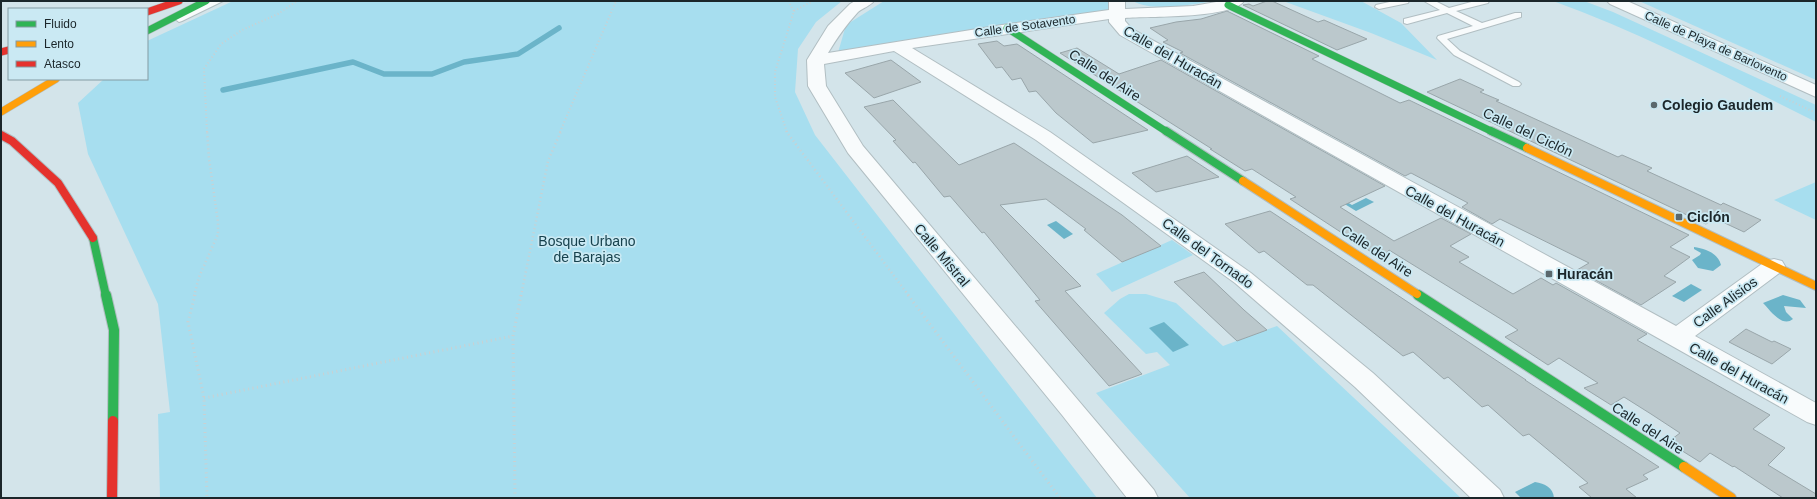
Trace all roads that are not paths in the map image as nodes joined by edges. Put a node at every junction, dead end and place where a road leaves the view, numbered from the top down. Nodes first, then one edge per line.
1 (179, 1) edge
2 (206, 1) edge
3 (219, 1) edge
4 (866, 1) edge
5 (1405, 1) edge
6 (1428, 1) edge
7 (1485, 1) edge
8 (1615, 1) edge
9 (1232, 3) edge
10 (1117, 7) edge
11 (1379, 8) dead end
12 (1448, 11) junction
13 (148, 12) edge
14 (1518, 16) dead end
15 (1407, 21) dead end
16 (1481, 26) junction
17 (1007, 28) junction
18 (148, 32) edge
19 (148, 33) edge
20 (897, 46) junction
21 (815, 60) junction
22 (54, 80) edge
23 (1516, 84) dead end
24 (1816, 92) edge
25 (1, 112) edge
26 (1, 134) edge
27 (1774, 266) junction
28 (1816, 286) edge
29 (1676, 338) junction
30 (1816, 415) edge
31 (112, 498) edge
32 (1144, 498) edge
33 (1490, 498) edge
34 (1731, 498) edge

1 - 13 main road
2 - 18 main road
3 - 19 lane
4 - 21 street
5 - 11 lane
6 - 12 lane
7 - 12 lane
8 - 24 street, Calle de Playa de Barlovento
9 - 10 street, Calle de Sotavento
9 - 27 main road, Calle del Ciclón
10 - 17 street, Calle de Sotavento
10 - 29 street, Calle del Huracán
12 - 15 lane
12 - 16 lane
14 - 16 lane
16 - 23 lane
17 - 20 street, Calle de Sotavento
17 - 34 main road, Calle del Aire
20 - 21 street, Calle de Sotavento
20 - 33 street, Calle del Tornado
21 - 32 street, Calle Mistral
22 - 25 main road
26 - 31 main road
27 - 28 main road, Calle del Ciclón
27 - 29 street, Calle Alisios
29 - 30 street, Calle del Huracán

